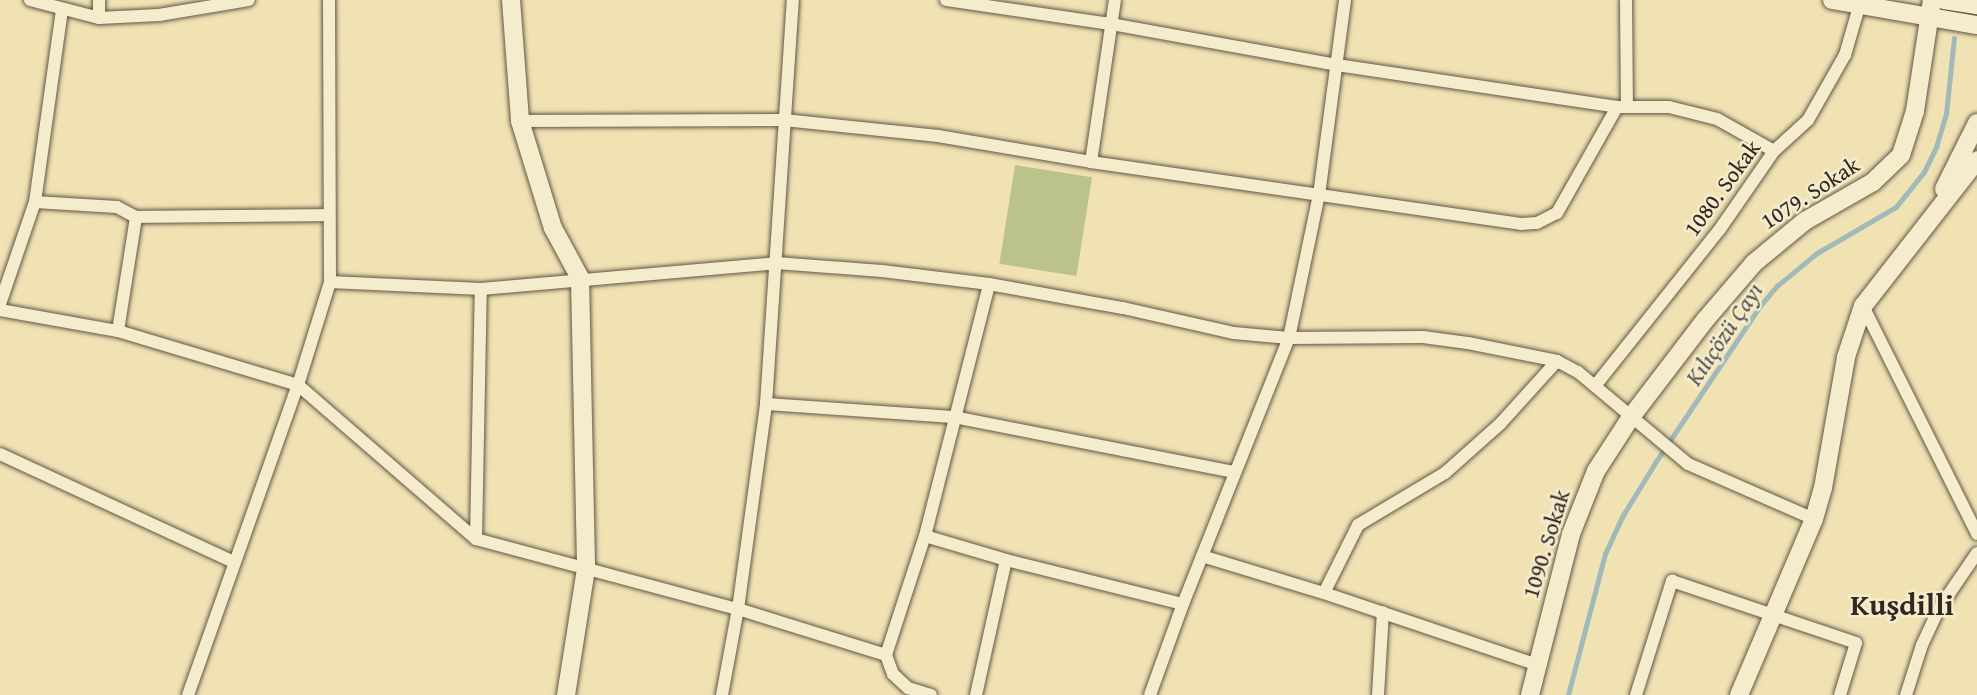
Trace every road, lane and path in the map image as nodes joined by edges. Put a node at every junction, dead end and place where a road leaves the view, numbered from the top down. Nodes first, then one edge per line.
1 (30, 0) edge
2 (99, 0) edge
3 (249, 0) edge
4 (329, 0) edge
5 (511, 0) edge
6 (793, 0) edge
7 (946, 0) edge
8 (1115, 0) edge
9 (1345, 0) edge
10 (1626, 0) edge
11 (1832, 0) edge
12 (1944, 0) edge
13 (1861, 2) edge
14 (1977, 5) edge
15 (1931, 8) edge
16 (62, 11) junction
17 (99, 18) junction
18 (1111, 24) junction
19 (1977, 25) edge
20 (1337, 65) junction
21 (1622, 106) junction
22 (784, 120) junction
23 (520, 121) junction
24 (1977, 123) edge
25 (1774, 151) junction
26 (1977, 160) edge
27 (1091, 162) junction
28 (1320, 195) junction
29 (35, 202) junction
30 (329, 215) junction
31 (136, 217) junction
32 (1930, 218) junction
33 (776, 263) junction
34 (580, 278) junction
35 (330, 282) junction
36 (989, 284) junction
37 (481, 289) junction
38 (0, 304) edge
39 (1863, 306) junction
40 (0, 310) edge
41 (118, 331) junction
42 (1289, 338) junction
43 (1557, 361) junction
44 (299, 385) junction
45 (1595, 386) junction
46 (766, 404) junction
47 (954, 417) junction
48 (1631, 417) junction
49 (0, 454) edge
50 (1234, 472) junction
51 (1814, 519) junction
52 (1977, 534) edge
53 (925, 536) junction
54 (476, 539) junction
55 (1977, 553) edge
56 (1202, 556) junction
57 (1006, 560) junction
58 (234, 562) junction
59 (586, 569) junction
60 (1324, 593) junction
61 (1182, 604) junction
62 (738, 608) junction
63 (1383, 612) junction
64 (1775, 613) junction
65 (886, 655) junction
66 (1538, 665) junction
67 (188, 695) edge
68 (566, 695) edge
69 (722, 695) edge
70 (932, 695) edge
71 (976, 695) edge
72 (1150, 695) edge
73 (1378, 695) edge
74 (1530, 695) edge
75 (1636, 695) edge
76 (1740, 695) edge
77 (1840, 695) edge
78 (1906, 695) edge

1 - 16 street
2 - 17 street
3 - 17 street
4 - 30 street
5 - 23 street
6 - 22 street
7 - 18 street
8 - 18 street
9 - 20 street
10 - 21 street
11 - 13 street
12 - 14 street
13 - 15 street
13 - 25 street, 1080. Sokak
15 - 19 street
15 - 48 street, 1079. Sokak
16 - 17 street
16 - 29 street
18 - 20 street
18 - 27 street
20 - 21 street
20 - 28 street
21 - 25 street
21 - 28 street
22 - 23 street
22 - 27 street
22 - 33 street
23 - 34 street
24 - 32 street
25 - 45 street, 1080. Sokak
26 - 32 street
27 - 28 street
28 - 42 street
29 - 31 street
29 - 38 street
30 - 31 street
30 - 35 street
31 - 41 street
32 - 39 street
33 - 34 street
33 - 36 street
33 - 46 street
34 - 37 street
34 - 59 street
35 - 37 street
35 - 44 street
36 - 42 street
36 - 47 street
37 - 54 street
39 - 51 street
39 - 52 street
40 - 41 street
41 - 44 street
42 - 43 street
42 - 50 street
43 - 45 street
43 - 60 street
44 - 54 street
44 - 58 street
45 - 48 street
46 - 47 street
46 - 62 street
47 - 50 street
47 - 53 street
48 - 51 street
48 - 66 street, 1090. Sokak
49 - 58 street
50 - 56 street
51 - 64 street
53 - 57 street
53 - 65 street
54 - 59 street
55 - 78 street
56 - 60 street
56 - 61 street
57 - 61 street
57 - 71 street
58 - 67 street
59 - 62 street
59 - 68 street
60 - 63 street
61 - 72 street
62 - 65 street
62 - 69 street
63 - 66 street
63 - 73 street
64 - 75 street
64 - 76 street
64 - 77 street
65 - 70 street
66 - 74 street, 1090. Sokak

